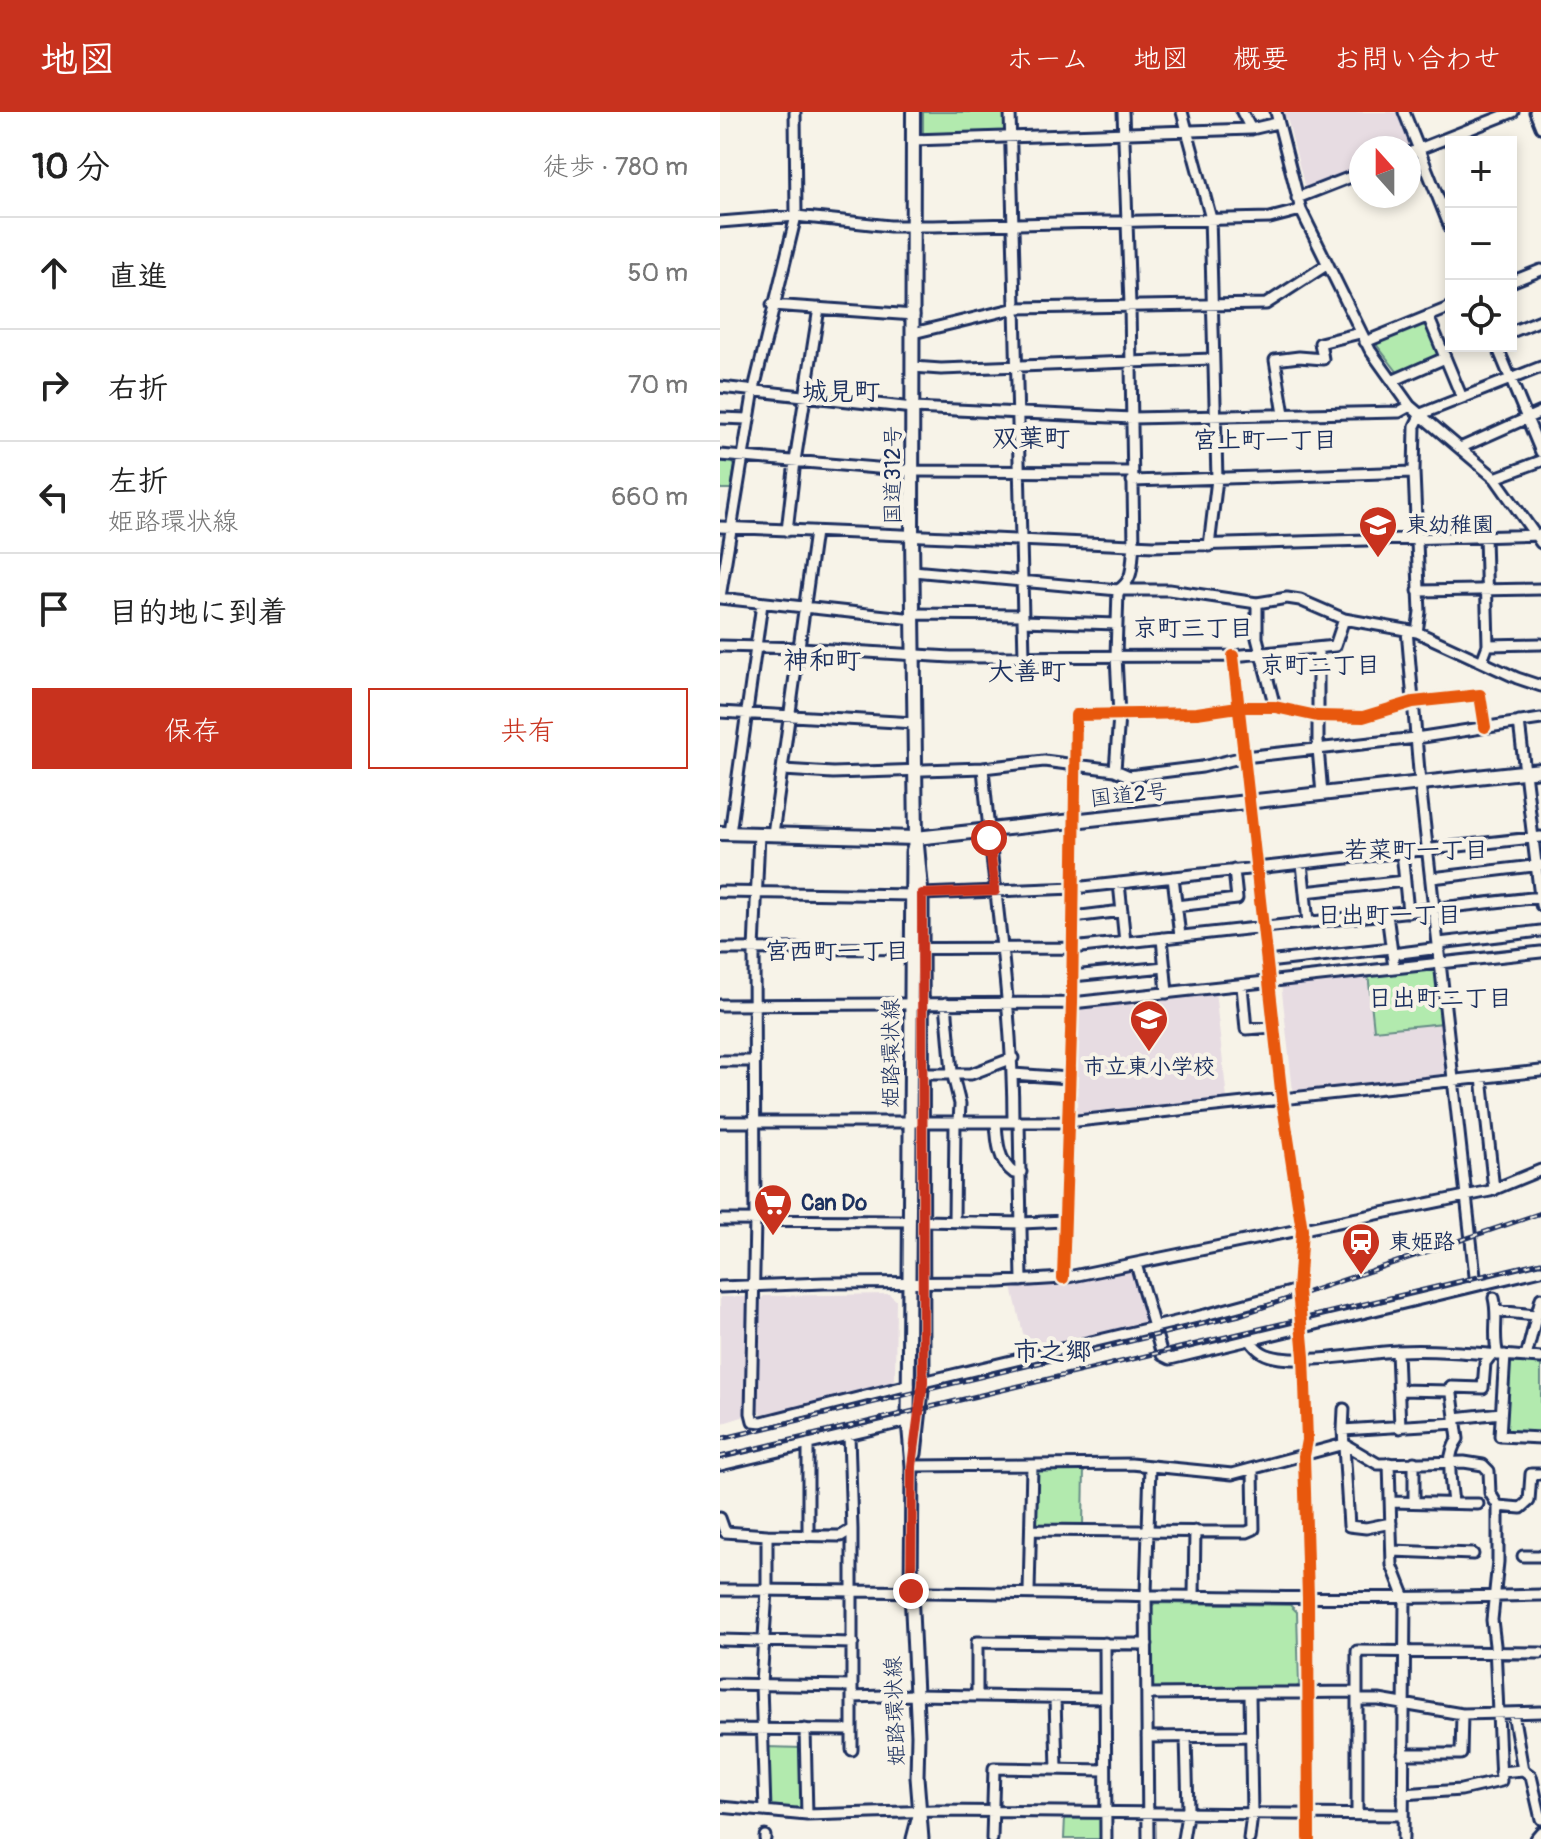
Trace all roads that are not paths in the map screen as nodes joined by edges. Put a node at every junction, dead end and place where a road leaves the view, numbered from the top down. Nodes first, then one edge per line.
1 (795, 112) edge
2 (913, 112) edge
3 (1010, 112) edge
4 (1123, 112) edge
5 (1182, 112) edge
6 (1242, 112) edge
7 (1276, 112) edge
8 (1404, 112) edge
9 (1513, 112) edge
10 (1535, 112) edge
11 (1277, 123) junction
12 (1541, 127) edge
13 (1251, 129) junction
14 (1187, 132) junction
15 (1123, 133) junction
16 (1410, 136) edge
17 (1011, 137) junction
18 (913, 140) junction
19 (1421, 148) edge
20 (1421, 166) edge
21 (1349, 178) edge
22 (1297, 198) junction
23 (1301, 210) junction
24 (796, 216) junction
25 (1445, 217) edge
26 (1210, 220) junction
27 (720, 222) edge
28 (1126, 222) junction
29 (913, 225) junction
30 (1013, 225) junction
31 (1328, 264) junction
32 (1541, 270) edge
33 (1516, 280) edge
34 (772, 305) junction
35 (1130, 305) junction
36 (1212, 305) junction
37 (819, 308) junction
38 (1016, 308) junction
39 (1445, 309) edge
40 (914, 315) junction
41 (1428, 316) junction
42 (1541, 320) edge
43 (1517, 330) edge
44 (913, 333) junction
45 (1362, 338) junction
46 (1499, 352) edge
47 (1445, 358) junction
48 (1212, 359) junction
49 (1130, 361) junction
50 (1017, 366) junction
51 (913, 367) junction
52 (1541, 367) edge
53 (1510, 379) junction
54 (1392, 381) junction
55 (720, 387) edge
56 (754, 389) junction
57 (805, 396) junction
58 (1462, 398) junction
59 (1410, 406) junction
60 (913, 408) junction
61 (1017, 412) junction
62 (1541, 412) edge
63 (1284, 414) junction
64 (1421, 414) junction
65 (1215, 416) junction
66 (1527, 417) junction
67 (720, 418) edge
68 (1132, 418) junction
69 (748, 419) junction
70 (1460, 448) junction
71 (1541, 452) edge
72 (720, 455) edge
73 (742, 456) junction
74 (795, 461) junction
75 (1541, 461) edge
76 (913, 471) junction
77 (1414, 472) junction
78 (1019, 473) junction
79 (1132, 476) junction
80 (1495, 478) junction
81 (1217, 479) junction
82 (726, 528) edge
83 (787, 531) junction
84 (815, 532) junction
85 (912, 536) junction
86 (1485, 536) junction
87 (1539, 537) edge
88 (1419, 540) junction
89 (1021, 541) junction
90 (1134, 546) junction
91 (1209, 546) junction
92 (913, 571) junction
93 (1022, 583) junction
94 (1487, 589) junction
95 (1541, 589) edge
96 (1118, 590) junction
97 (1418, 591) junction
98 (720, 598) edge
99 (1257, 603) junction
100 (762, 604) junction
101 (805, 609) junction
102 (914, 616) junction
103 (1023, 618) junction
104 (1344, 619) junction
105 (1117, 624) junction
106 (1412, 631) junction
107 (1541, 644) edge
108 (1488, 645) junction
109 (720, 646) edge
110 (756, 647) junction
111 (800, 648) junction
112 (1318, 650) junction
113 (1260, 654) junction
114 (915, 655) junction
115 (1024, 656) junction
116 (1116, 656) junction
117 (1233, 656) junction
118 (1482, 661) junction
119 (1541, 686) edge
120 (1413, 702) junction
121 (1238, 707) junction
122 (1275, 707) junction
123 (720, 712) edge
124 (746, 713) junction
125 (790, 716) junction
126 (1119, 716) junction
127 (1317, 716) junction
128 (1541, 719) edge
129 (1519, 722) junction
130 (915, 723) junction
131 (1485, 727) junction
132 (1416, 738) junction
133 (1318, 748) junction
134 (1244, 757) junction
135 (1074, 766) junction
136 (983, 768) junction
137 (783, 770) junction
138 (916, 770) junction
139 (1115, 770) junction
140 (1541, 770) edge
141 (1526, 772) junction
142 (1420, 783) junction
143 (1322, 794) junction
144 (1250, 802) junction
145 (1073, 821) junction
146 (988, 830) junction
147 (725, 833) edge
148 (766, 834) junction
149 (1538, 837) edge
150 (916, 838) junction
151 (1429, 849) junction
152 (1402, 852) junction
153 (1302, 863) junction
154 (1539, 866) edge
155 (1256, 868) junction
156 (1234, 870) junction
157 (1173, 877) junction
158 (1432, 878) junction
159 (1405, 881) junction
160 (1119, 883) junction
161 (1074, 888) junction
162 (995, 891) junction
163 (720, 892) edge
164 (1305, 892) junction
165 (758, 893) junction
166 (918, 894) junction
167 (1540, 897) edge
168 (1541, 905) edge
169 (1176, 906) junction
170 (1435, 908) junction
171 (1122, 911) junction
172 (1408, 912) junction
173 (1387, 914) junction
174 (1073, 917) junction
175 (1308, 923) junction
176 (1263, 928) junction
177 (1541, 931) edge
178 (1180, 936) junction
179 (1162, 938) junction
180 (1125, 942) junction
181 (1440, 946) junction
182 (1001, 948) junction
183 (1072, 948) junction
184 (720, 949) edge
185 (917, 949) junction
186 (754, 950) junction
187 (1392, 951) junction
188 (1541, 952) edge
189 (1267, 962) junction
190 (1442, 964) junction
191 (1165, 967) junction
192 (1394, 968) junction
193 (1072, 976) junction
194 (1270, 982) junction
195 (1242, 986) junction
196 (1167, 993) junction
197 (917, 1003) junction
198 (946, 1003) junction
199 (1009, 1003) junction
200 (1072, 1003) junction
201 (720, 1005) edge
202 (755, 1005) junction
203 (1274, 1027) junction
204 (1013, 1058) junction
205 (720, 1061) edge
206 (755, 1061) junction
207 (1541, 1071) edge
208 (952, 1072) junction
209 (922, 1074) junction
210 (1013, 1074) junction
211 (1482, 1077) junction
212 (1069, 1078) junction
213 (1454, 1080) junction
214 (1282, 1099) junction
215 (720, 1122) edge
216 (755, 1122) junction
217 (957, 1122) junction
218 (996, 1122) junction
219 (1016, 1122) junction
220 (1068, 1122) junction
221 (916, 1123) junction
222 (1541, 1170) edge
223 (1021, 1172) junction
224 (1494, 1190) junction
225 (1466, 1196) junction
226 (720, 1220) edge
227 (755, 1220) junction
228 (916, 1221) junction
229 (954, 1221) junction
230 (1064, 1221) junction
231 (1022, 1223) junction
232 (1302, 1230) junction
233 (1136, 1264) junction
234 (1541, 1270) edge
235 (1063, 1278) junction
236 (1022, 1281) junction
237 (915, 1282) junction
238 (1476, 1285) junction
239 (754, 1286) junction
240 (720, 1287) edge
241 (1298, 1290) junction
242 (1494, 1298) dead end
243 (1541, 1298) edge
244 (1496, 1311) junction
245 (1536, 1315) junction
246 (1303, 1327) junction
247 (1152, 1328) junction
248 (1250, 1340) junction
249 (1397, 1351) junction
250 (1498, 1355) junction
251 (1304, 1357) junction
252 (1526, 1357) junction
253 (1541, 1358) edge
254 (923, 1382) junction
255 (909, 1385) junction
256 (1398, 1390) junction
257 (1451, 1391) junction
258 (1344, 1409) dead end
259 (1501, 1413) junction
260 (914, 1419) junction
261 (1455, 1420) junction
262 (1400, 1428) junction
263 (1343, 1430) junction
264 (849, 1435) junction
265 (1541, 1438) edge
266 (808, 1444) junction
267 (1344, 1444) junction
268 (1304, 1456) junction
269 (1414, 1462) junction
270 (1451, 1462) junction
271 (1389, 1463) junction
272 (720, 1465) edge
273 (912, 1466) junction
274 (1032, 1466) junction
275 (1150, 1466) junction
276 (1253, 1470) junction
277 (1541, 1474) edge
278 (1391, 1502) junction
279 (1414, 1502) junction
280 (1453, 1503) junction
281 (1478, 1504) dead end
282 (1498, 1506) junction
283 (720, 1518) edge
284 (1391, 1523) junction
285 (852, 1529) junction
286 (1031, 1530) junction
287 (1147, 1531) junction
288 (1195, 1531) junction
289 (767, 1535) junction
290 (808, 1536) junction
291 (1392, 1551) junction
292 (1473, 1554) dead end
293 (1523, 1556) dead end
294 (1541, 1556) edge
295 (854, 1589) junction
296 (720, 1590) edge
297 (767, 1590) junction
298 (911, 1591) junction
299 (1029, 1592) junction
300 (1146, 1594) junction
301 (1194, 1595) junction
302 (1541, 1595) edge
303 (1495, 1596) junction
304 (1308, 1598) junction
305 (1405, 1598) junction
306 (720, 1640) edge
307 (763, 1641) junction
308 (853, 1643) junction
309 (1105, 1643) junction
310 (1147, 1644) junction
311 (1403, 1651) junction
312 (1495, 1652) junction
313 (1541, 1653) edge
314 (720, 1684) edge
315 (761, 1684) junction
316 (852, 1686) junction
317 (1147, 1694) junction
318 (1308, 1694) junction
319 (915, 1695) junction
320 (977, 1695) junction
321 (1250, 1695) junction
322 (1357, 1696) junction
323 (852, 1697) junction
324 (1055, 1698) junction
325 (1104, 1698) junction
326 (1403, 1706) junction
327 (1541, 1712) edge
328 (1513, 1713) junction
329 (1462, 1714) junction
330 (1497, 1714) junction
331 (720, 1729) edge
332 (762, 1729) junction
333 (805, 1729) junction
334 (852, 1730) junction
335 (1250, 1736) junction
336 (1147, 1737) junction
337 (1186, 1737) junction
338 (852, 1750) dead end
339 (1403, 1754) junction
340 (1057, 1769) junction
341 (1105, 1770) junction
342 (1523, 1770) junction
343 (1500, 1772) junction
344 (1403, 1794) junction
345 (720, 1807) edge
346 (765, 1811) junction
347 (920, 1812) junction
348 (992, 1812) junction
349 (1148, 1813) junction
350 (1186, 1813) junction
351 (1106, 1814) junction
352 (1357, 1814) junction
353 (807, 1815) junction
354 (1252, 1815) junction
355 (1309, 1815) junction
356 (1401, 1815) junction
357 (1541, 1819) edge
358 (1541, 1832) edge
359 (913, 1839) edge
360 (922, 1839) edge
361 (992, 1839) edge
362 (1106, 1839) edge
363 (1148, 1839) edge
364 (1183, 1839) edge
365 (1249, 1839) edge
366 (1309, 1839) edge
367 (1403, 1839) edge
368 (1535, 1839) edge

1 - 24 street
2 - 18 highway, 国道312号
3 - 17 street
4 - 15 street
5 - 14 street
6 - 13 street
7 - 11 street
8 - 16 street
9 - 19 street
10 - 12 street
11 - 13 street
11 - 22 street
13 - 14 street
14 - 15 street
14 - 26 street
15 - 17 street
15 - 28 street
17 - 18 street
17 - 30 street
18 - 29 highway, 国道312号
20 - 25 street
21 - 22 street
22 - 23 street
23 - 26 street
23 - 31 street
24 - 27 street
24 - 29 street
24 - 34 street
26 - 28 street
26 - 36 street
28 - 30 street
28 - 35 street
29 - 30 street
29 - 40 highway, 国道312号
30 - 38 street
31 - 36 street
31 - 45 street
32 - 33 street
34 - 37 street
34 - 56 street
35 - 36 street
35 - 38 street
35 - 49 street
36 - 48 street
37 - 40 street
37 - 57 street
38 - 44 street
38 - 50 street
39 - 41 street
40 - 44 highway, 国道312号
41 - 45 street
41 - 47 street
42 - 43 street
44 - 51 highway, 国道312号
45 - 54 street
45 - 63 street
46 - 53 street
47 - 54 street
47 - 58 street
48 - 49 street
48 - 65 street
49 - 50 street
49 - 68 street
50 - 51 street
50 - 61 street
51 - 60 highway, 国道312号
52 - 53 street
53 - 58 street
53 - 66 street
54 - 59 street
55 - 56 street
56 - 57 street
56 - 69 street
57 - 60 street
57 - 74 street
58 - 64 street
59 - 63 street
59 - 64 street
60 - 61 street
60 - 76 highway, 国道312号
61 - 68 street
61 - 78 street
62 - 66 street
63 - 65 street
64 - 70 street
64 - 77 street
65 - 68 street
65 - 81 street
66 - 70 street
66 - 71 street
67 - 69 street
68 - 79 street
69 - 73 street
70 - 80 street
72 - 73 street
73 - 74 street
73 - 82 street
74 - 76 street
74 - 83 street
75 - 80 street
76 - 78 street
76 - 85 highway, 国道312号
77 - 81 street
77 - 88 street
78 - 79 street
78 - 89 street
79 - 81 street
79 - 90 street
80 - 87 street
81 - 91 street
82 - 83 street
82 - 98 street
83 - 84 street
84 - 85 street
84 - 101 street
85 - 89 street
85 - 92 highway, 国道312号
86 - 87 street
86 - 88 street
86 - 94 street
88 - 91 street
88 - 97 street
89 - 90 street
89 - 93 street
90 - 91 street
90 - 96 street
92 - 93 street
92 - 102 highway, 国道312号
93 - 96 street
93 - 103 street
94 - 95 street
94 - 97 street
94 - 108 street
96 - 99 street
96 - 105 street
97 - 106 street
98 - 100 street
99 - 104 street
99 - 113 street
100 - 101 street
100 - 110 street
101 - 102 street
101 - 111 street
102 - 103 street
102 - 114 highway, 国道312号
103 - 105 street
103 - 115 street
104 - 106 street
104 - 112 street
105 - 116 street
106 - 118 street
106 - 120 street
107 - 108 street
108 - 118 street
109 - 110 street
110 - 111 street
110 - 124 street
111 - 114 street
111 - 125 street
112 - 113 street
112 - 127 street
113 - 117 street
113 - 122 street
114 - 115 street
114 - 130 highway, 国道312号
115 - 116 street
116 - 117 street
116 - 126 street
117 - 121 street
118 - 119 street
120 - 127 street
120 - 131 street
120 - 132 street
121 - 122 street
121 - 126 street
121 - 134 street
122 - 127 street
123 - 124 street
124 - 125 street
124 - 147 street
125 - 130 street
125 - 137 street
126 - 135 street
126 - 139 street
127 - 133 street
128 - 129 street
129 - 131 street
129 - 141 street
130 - 138 highway, 国道312号
131 - 132 street
132 - 133 street
132 - 142 street
133 - 134 street
133 - 143 street
134 - 139 street
134 - 144 street
135 - 136 street
135 - 139 street
135 - 145 street
136 - 138 street
136 - 146 street
137 - 138 street
137 - 148 street
138 - 150 highway, 国道312号
140 - 141 highway, 国道2号
141 - 142 highway, 国道2号
141 - 149 street
142 - 143 highway, 国道2号
142 - 151 street
143 - 144 highway, 国道2号
144 - 145 highway, 国道2号
144 - 155 street
145 - 146 highway, 国道2号
145 - 161 street
146 - 150 highway, 国道2号
146 - 162 street
147 - 148 highway, 国道2号
148 - 150 highway, 国道2号
148 - 165 street
149 - 151 street
149 - 154 street
150 - 166 main road, 姫路環状線
151 - 152 street
151 - 158 street
152 - 153 street
152 - 159 street
153 - 155 street
153 - 164 street
154 - 158 street
154 - 167 street
155 - 156 street
155 - 176 street
156 - 157 street
156 - 169 street
157 - 160 street
157 - 169 street
158 - 170 street
159 - 164 street
159 - 172 street
160 - 161 street
160 - 171 street
161 - 162 street
161 - 174 street
162 - 166 street
162 - 182 street
163 - 165 street
164 - 175 street
165 - 166 street
165 - 186 street
166 - 185 main road, 姫路環状線
167 - 168 street
167 - 170 street
169 - 178 street
170 - 172 street
170 - 181 street
171 - 174 street
171 - 180 street
172 - 173 street
173 - 175 street
173 - 187 street
174 - 183 street
175 - 176 street
176 - 178 street
176 - 189 street
177 - 181 street
178 - 179 street
179 - 180 street
179 - 191 street
180 - 183 street
181 - 187 street
181 - 190 street
182 - 183 street
182 - 185 street
182 - 199 street
183 - 193 street
184 - 186 street
185 - 186 street
185 - 197 main road, 姫路環状線
186 - 202 street
187 - 189 street
187 - 192 street
188 - 190 street
189 - 194 street
190 - 192 street
190 - 213 street
191 - 193 street
191 - 196 street
192 - 194 street
193 - 200 street
194 - 195 street
194 - 203 street
195 - 196 street
195 - 203 street
196 - 200 street
197 - 198 street
197 - 202 street
197 - 209 main road, 姫路環状線
197 - 221 main road, 姫路環状線
198 - 199 street
198 - 208 street
199 - 200 street
199 - 204 street
200 - 212 street
201 - 202 street
202 - 206 street
203 - 214 street
204 - 208 street
204 - 210 street
205 - 206 street
206 - 216 street
207 - 211 street
208 - 209 street
208 - 217 street
209 - 221 main road, 姫路環状線
210 - 212 street
210 - 219 street
211 - 213 street
211 - 224 street
212 - 220 street
213 - 214 street
213 - 225 street
214 - 220 street
214 - 232 street
215 - 216 street
216 - 221 street
216 - 227 street
217 - 218 street
217 - 221 street
217 - 229 street
218 - 219 street
218 - 223 street
219 - 220 street
219 - 223 street
220 - 230 street
221 - 228 main road, 姫路環状線
222 - 224 street
223 - 231 street
224 - 225 street
225 - 232 street
225 - 238 street
226 - 227 street
227 - 228 street
227 - 239 street
228 - 229 street
228 - 237 main road, 姫路環状線
229 - 231 street
230 - 231 street
230 - 235 street
231 - 236 street
232 - 233 street
232 - 241 street
233 - 235 street
233 - 247 street
234 - 238 street
235 - 236 street
236 - 237 street
237 - 239 street
237 - 254 main road, 姫路環状線
237 - 255 main road, 姫路環状線
238 - 246 street
239 - 240 street
239 - 255 street
241 - 246 street
241 - 247 street
242 - 244 street
243 - 245 street
244 - 245 street
244 - 250 street
245 - 252 street
246 - 248 street
246 - 251 street
247 - 248 street
247 - 254 street
248 - 251 street
249 - 250 street
249 - 251 street
249 - 256 street
250 - 252 street
250 - 257 street
250 - 259 street
251 - 268 street
252 - 253 street
254 - 260 main road, 姫路環状線
255 - 260 main road, 姫路環状線
256 - 257 street
256 - 262 street
257 - 261 street
258 - 263 street
259 - 261 street
259 - 265 street
260 - 264 street
260 - 273 main road, 姫路環状線
261 - 262 street
261 - 270 street
262 - 263 street
263 - 267 street
264 - 266 street
264 - 285 street
266 - 272 street
266 - 290 street
267 - 268 street
267 - 271 street
267 - 284 street
268 - 276 street
268 - 304 street
269 - 270 street
269 - 271 street
269 - 279 street
270 - 280 street
270 - 282 street
271 - 278 street
273 - 274 street
273 - 298 main road, 姫路環状線
274 - 275 street
274 - 286 street
275 - 276 street
275 - 287 street
276 - 288 street
277 - 282 street
278 - 279 street
278 - 284 street
279 - 280 street
280 - 281 street
282 - 303 street
283 - 289 street
284 - 291 street
285 - 290 street
285 - 295 street
286 - 287 street
286 - 299 street
287 - 288 street
287 - 300 street
288 - 301 street
289 - 290 street
289 - 297 street
291 - 292 street
291 - 305 street
293 - 294 street
295 - 297 street
295 - 298 street
295 - 308 street
296 - 297 street
297 - 307 street
298 - 299 street
298 - 319 main road, 姫路環状線
299 - 300 street
300 - 301 street
300 - 310 street
301 - 304 street
302 - 303 street
303 - 305 street
303 - 312 street
304 - 305 street
304 - 318 street
305 - 311 street
306 - 307 street
307 - 308 street
307 - 315 street
308 - 316 street
309 - 310 street
309 - 320 street
309 - 325 street
310 - 317 street
311 - 312 street
311 - 322 street
311 - 326 street
312 - 313 street
312 - 330 street
314 - 315 street
315 - 316 street
315 - 332 street
316 - 323 street
317 - 321 street
317 - 336 street
318 - 321 street
318 - 322 street
318 - 355 street
319 - 320 street
319 - 323 street
319 - 347 main road, 姫路環状線
320 - 324 street
321 - 335 street
322 - 326 street
322 - 352 street
323 - 334 street
324 - 325 street
324 - 340 street
325 - 341 street
326 - 329 street
326 - 339 street
327 - 328 street
328 - 330 street
328 - 342 street
329 - 330 street
329 - 339 street
330 - 343 street
331 - 332 street
332 - 333 street
332 - 346 street
333 - 334 street
333 - 353 street
334 - 338 street
335 - 337 street
335 - 354 street
336 - 337 street
336 - 349 street
337 - 350 street
339 - 344 street
340 - 341 street
340 - 348 street
341 - 351 street
342 - 343 street
342 - 357 street
343 - 344 street
344 - 356 street
345 - 346 street
346 - 353 street
347 - 348 street
347 - 353 street
347 - 359 main road, 姫路環状線
347 - 360 main road, 姫路環状線
348 - 351 street
348 - 361 street
349 - 350 street
349 - 351 street
349 - 363 street
350 - 354 street
350 - 364 street
351 - 362 street
352 - 355 street
352 - 356 street
354 - 355 street
354 - 365 street
355 - 366 street
356 - 367 street
358 - 368 street

